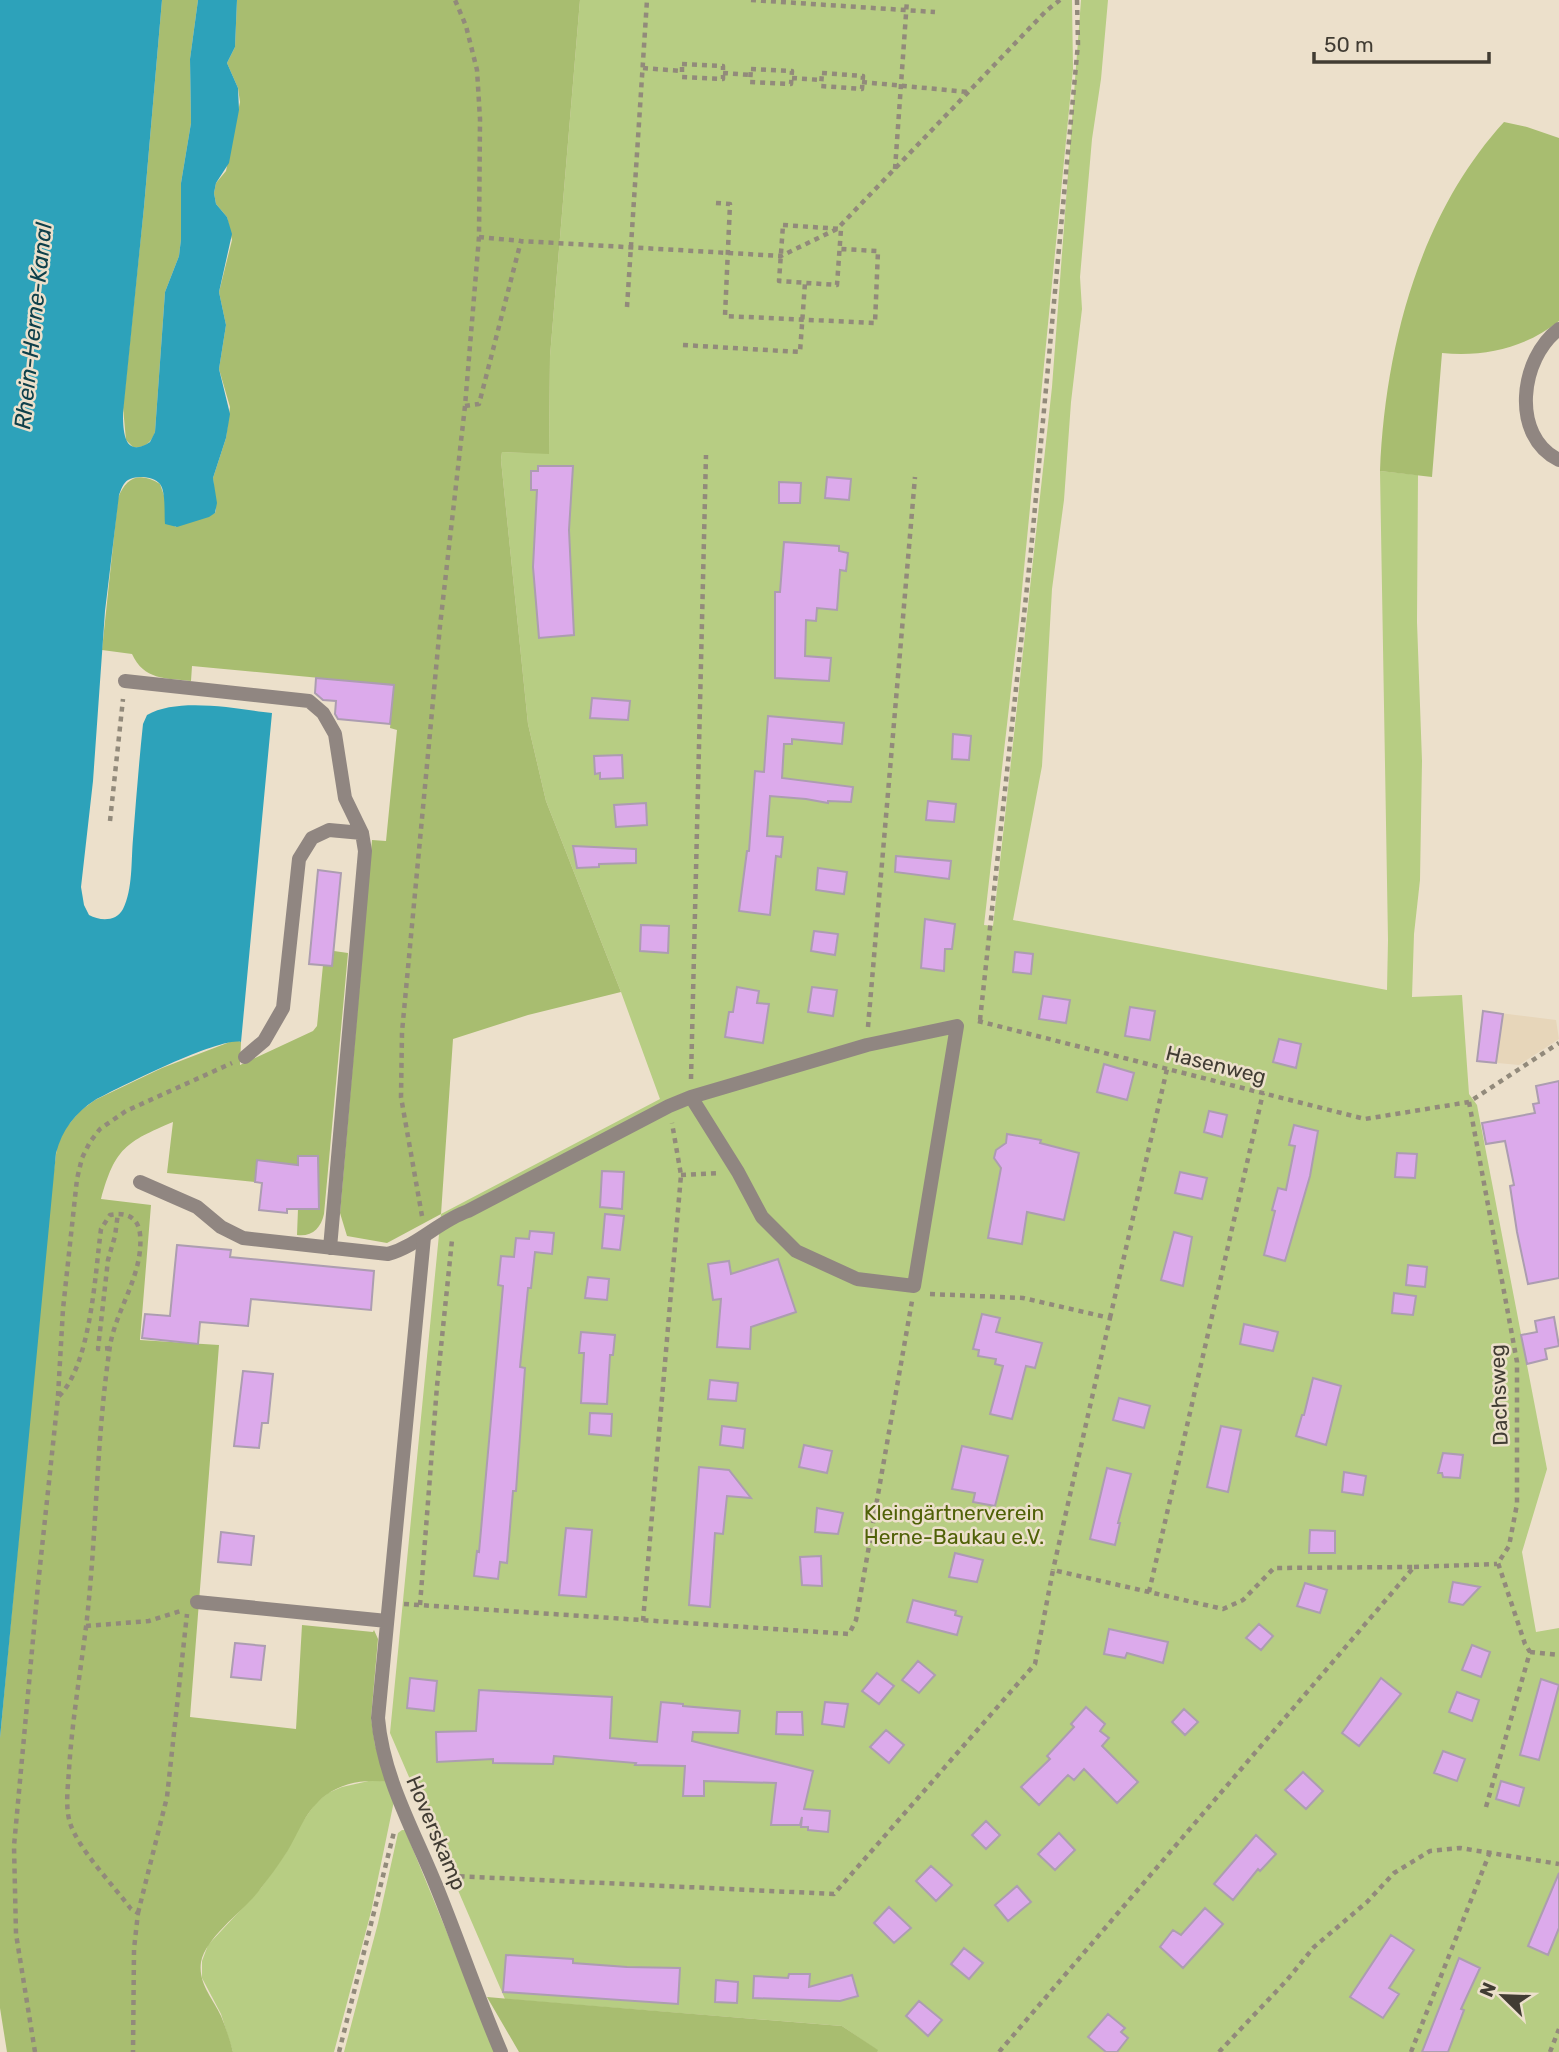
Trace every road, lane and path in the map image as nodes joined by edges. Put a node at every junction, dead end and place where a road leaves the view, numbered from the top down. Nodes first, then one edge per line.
1 (455, 0) edge
2 (647, 0) edge
3 (751, 0) edge
4 (907, 0) edge
5 (1060, 0) edge
6 (1077, 0) edge
7 (907, 10) junction
8 (935, 12) dead end
9 (643, 68) junction
10 (682, 71) junction
11 (723, 73) junction
12 (751, 75) junction
13 (792, 78) junction
14 (821, 80) junction
15 (862, 82) junction
16 (901, 85) junction
17 (969, 92) junction
18 (895, 169) junction
19 (716, 203) dead end
20 (837, 229) junction
21 (479, 237) junction
22 (521, 241) junction
23 (632, 247) junction
24 (840, 248) junction
25 (728, 252) junction
26 (781, 256) junction
27 (805, 283) junction
28 (627, 307) dead end
29 (803, 320) junction
30 (1559, 329) edge
31 (683, 345) dead end
32 (465, 406) junction
33 (706, 455) dead end
34 (1559, 460) edge
35 (915, 477) dead end
36 (124, 681) joint
37 (110, 821) dead end
38 (362, 833) junction
39 (980, 1020) junction
40 (957, 1026) junction
41 (1559, 1043) edge
42 (867, 1045) junction
43 (245, 1057) joint
44 (1167, 1069) junction
45 (1263, 1093) junction
46 (691, 1097) junction
47 (1469, 1102) junction
48 (669, 1106) junction
49 (738, 1172) junction
50 (681, 1175) junction
51 (140, 1182) dead end
52 (118, 1213) junction
53 (451, 1217) junction
54 (424, 1237) junction
55 (330, 1248) junction
56 (914, 1286) junction
57 (1110, 1318) junction
58 (110, 1348) junction
59 (58, 1397) junction
60 (1498, 1563) junction
61 (1415, 1567) junction
62 (1054, 1570) junction
63 (1149, 1592) junction
64 (197, 1602) dead end
65 (387, 1621) junction
66 (643, 1621) junction
67 (86, 1626) junction
68 (1530, 1652) junction
69 (1559, 1655) edge
70 (1486, 1807) dead end
71 (406, 1817) junction
72 (1490, 1852) junction
73 (1559, 1864) edge
74 (435, 1884) junction
75 (138, 1913) junction
76 (1559, 2029) edge
77 (35, 2052) edge
78 (133, 2052) edge
79 (339, 2052) edge
80 (501, 2052) edge
81 (999, 2052) edge
82 (1219, 2052) edge
83 (1411, 2052) edge
84 (1550, 2052) edge

1 - 21 path
2 - 9 path
3 - 7 path
4 - 7 path
5 - 17 path
6 - 39 path
7 - 8 path
7 - 16 path
9 - 10 path
9 - 23 path
10 - 11 path
10 - 11 path
11 - 12 path
12 - 13 path
12 - 13 path
13 - 14 path
14 - 15 path
14 - 15 path
15 - 16 path
16 - 17 path
16 - 18 path
17 - 18 path
18 - 20 path
19 - 25 path
20 - 24 path
20 - 26 path
20 - 26 path
21 - 22 path
21 - 32 path
22 - 23 path
22 - 32 path
23 - 25 path
23 - 28 path
24 - 27 path
24 - 29 path
25 - 26 path
25 - 29 path
26 - 27 path
27 - 29 path
29 - 31 path
30 - 34 street
32 - 54 path
33 - 46 path
35 - 42 path
36 - 37 path
36 - 38 street
38 - 43 street
38 - 55 street
39 - 40 path, Hasenweg
39 - 44 path, Hasenweg
40 - 42 street
40 - 56 street
41 - 47 path
42 - 46 street
43 - 59 path
44 - 45 path, Hasenweg
44 - 57 path
45 - 47 path, Hasenweg
45 - 63 path
46 - 48 street
46 - 49 street
47 - 60 path, Dachsweg
48 - 50 path
48 - 53 street
49 - 50 path
49 - 56 street
50 - 66 path
51 - 55 street
52 - 58 path
52 - 58 path
52 - 59 path
53 - 54 street
53 - 66 path
54 - 55 street
54 - 65 street, Hoverskamp
56 - 57 path
56 - 66 path
57 - 62 path
58 - 67 path
59 - 77 path
60 - 61 path
60 - 68 path
61 - 63 path
61 - 81 path
62 - 63 path
62 - 74 path
64 - 65 street
65 - 71 street, Hoverskamp
67 - 75 path
67 - 75 path
68 - 69 path
68 - 70 path
71 - 74 street, Hoverskamp
71 - 79 path
72 - 73 path
72 - 82 path
72 - 83 path
74 - 80 street, Hoverskamp
75 - 78 path
76 - 84 path

